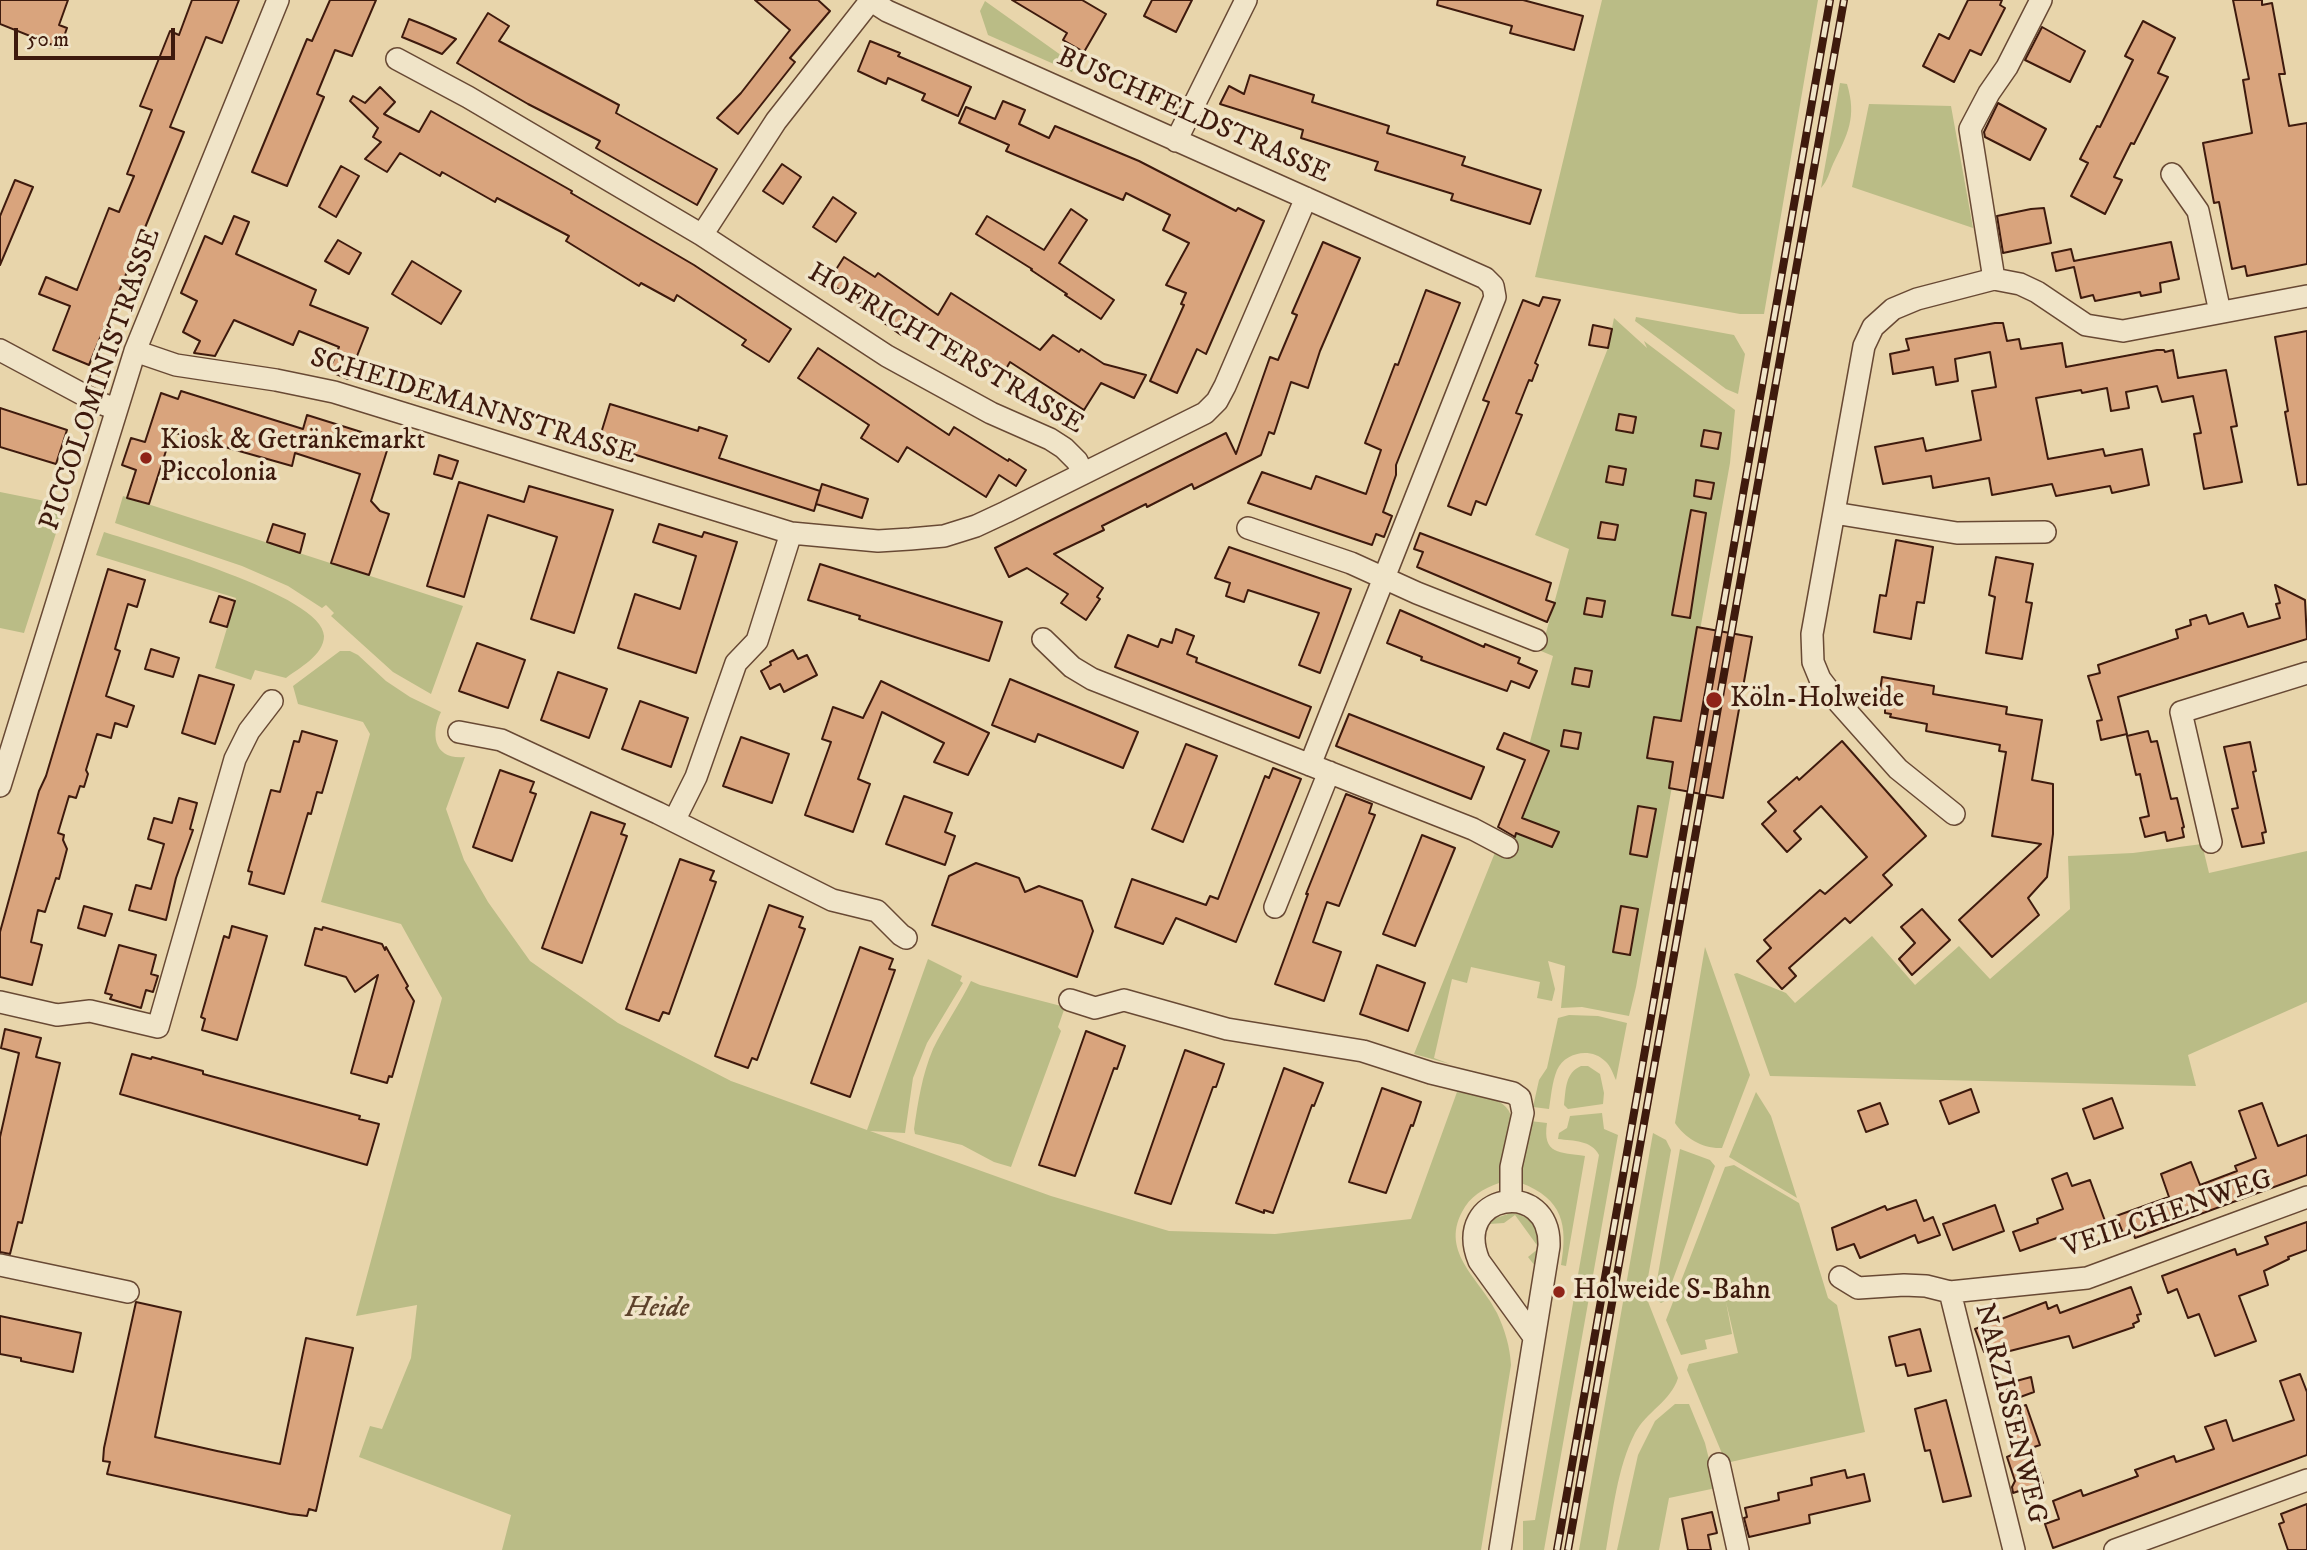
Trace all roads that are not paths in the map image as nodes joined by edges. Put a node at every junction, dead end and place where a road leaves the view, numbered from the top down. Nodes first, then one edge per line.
1 (278, 0) edge
2 (870, 0) edge
3 (1246, 0) edge
4 (2041, 0) edge
5 (397, 59) dead end
6 (1176, 141) junction
7 (2172, 174) dead end
8 (1306, 198) junction
9 (702, 235) junction
10 (1994, 279) junction
11 (2307, 296) edge
12 (2220, 312) junction
13 (0, 351) edge
14 (135, 351) junction
15 (116, 409) junction
16 (1083, 473) junction
17 (1834, 513) junction
18 (1248, 528) dead end
19 (2045, 532) dead end
20 (791, 533) junction
21 (1384, 578) junction
22 (1043, 639) dead end
23 (1536, 640) dead end
24 (2307, 673) edge
25 (272, 701) dead end
26 (459, 732) dead end
27 (1320, 769) junction
28 (0, 786) edge
29 (1954, 814) dead end
30 (674, 821) junction
31 (2211, 842) dead end
32 (1507, 847) dead end
33 (1275, 907) dead end
34 (906, 938) dead end
35 (1070, 1000) dead end
36 (0, 1002) edge
37 (2307, 1197) edge
38 (1511, 1200) junction
39 (0, 1265) edge
40 (1840, 1277) dead end
41 (128, 1292) dead end
42 (1950, 1292) junction
43 (1534, 1337) junction
44 (1719, 1464) dead end
45 (2307, 1480) edge
46 (1500, 1550) edge
47 (1738, 1550) edge
48 (2014, 1550) edge
49 (2115, 1550) edge

1 - 14 street, PICCOLOMINISTRASSE
2 - 6 street, BUSCHFELDSTRASSE
2 - 9 street
3 - 6 street
4 - 10 street
5 - 9 street, HOFRICHTERSTRASSE
6 - 8 street, BUSCHFELDSTRASSE
7 - 12 street
8 - 16 street, SCHEIDEMANNSTRASSE
8 - 21 street, BUSCHFELDSTRASSE
9 - 16 street, HOFRICHTERSTRASSE
10 - 12 street
10 - 17 street
11 - 12 street
13 - 15 street
14 - 15 street, PICCOLOMINISTRASSE
14 - 20 street, SCHEIDEMANNSTRASSE
15 - 28 street, PICCOLOMINISTRASSE
16 - 20 street, SCHEIDEMANNSTRASSE
17 - 19 street
17 - 29 street
18 - 21 street
20 - 30 street
21 - 23 street
21 - 27 street
22 - 27 street
24 - 31 street
25 - 36 street
26 - 30 street
27 - 32 street
27 - 33 street
30 - 34 street
35 - 38 street
37 - 42 street, VEILCHENWEG
38 - 43 street
38 - 43 street
39 - 41 street
40 - 42 street, VEILCHENWEG
42 - 48 street, NARZISSENWEG
43 - 46 street
44 - 47 street
45 - 49 street

